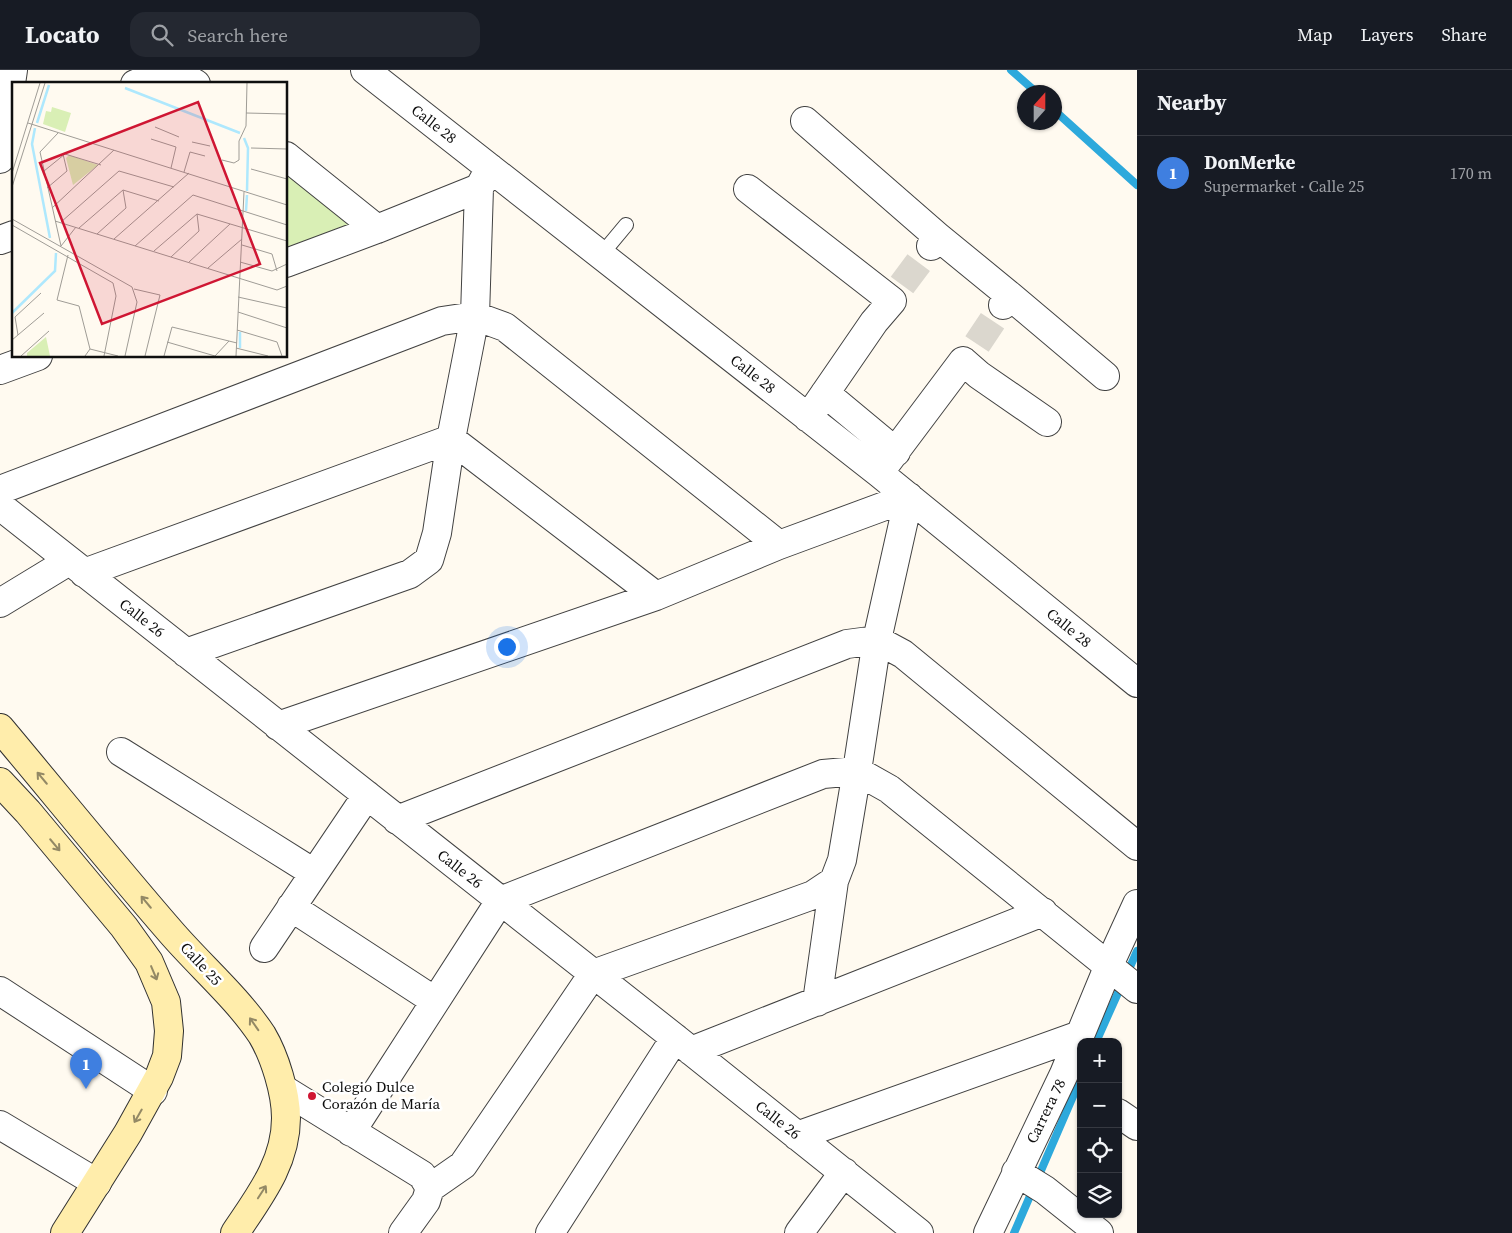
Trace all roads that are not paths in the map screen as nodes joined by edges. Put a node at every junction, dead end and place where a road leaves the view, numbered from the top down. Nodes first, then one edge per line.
1 (365, 70) edge
2 (166, 75) edge
3 (142, 82) edge
4 (192, 82) edge
5 (12, 84) edge
6 (805, 121) dead end
7 (9, 128) edge
8 (288, 158) edge
9 (0, 159) edge
10 (484, 178) junction
11 (748, 189) dead end
12 (626, 224) dead end
13 (377, 229) junction
14 (12, 236) edge
15 (0, 240) edge
16 (601, 255) junction
17 (288, 262) edge
18 (475, 316) junction
19 (33, 358) edge
20 (0, 370) edge
21 (1105, 376) dead end
22 (825, 393) junction
23 (808, 418) junction
24 (1047, 422) dead end
25 (451, 439) junction
26 (896, 452) junction
27 (879, 474) junction
28 (0, 490) edge
29 (909, 497) junction
30 (0, 506) edge
31 (779, 545) junction
32 (76, 567) junction
33 (656, 596) junction
34 (0, 603) edge
35 (877, 640) junction
36 (186, 653) junction
37 (1137, 683) edge
38 (278, 726) junction
39 (0, 728) edge
40 (121, 752) dead end
41 (857, 771) junction
42 (0, 782) edge
43 (366, 795) junction
44 (397, 820) junction
45 (1137, 846) edge
46 (314, 873) junction
47 (834, 881) junction
48 (500, 901) junction
49 (1137, 904) edge
50 (290, 908) junction
51 (1043, 912) junction
52 (264, 948) dead end
53 (593, 974) junction
54 (1124, 978) edge
55 (0, 991) edge
56 (435, 1001) junction
57 (817, 1002) junction
58 (1080, 1035) junction
59 (683, 1045) junction
60 (1072, 1080) edge
61 (283, 1089) junction
62 (153, 1091) junction
63 (1122, 1116) edge
64 (0, 1125) edge
65 (1137, 1126) edge
66 (351, 1132) junction
67 (797, 1136) junction
68 (844, 1172) junction
69 (1029, 1180) junction
70 (97, 1183) junction
71 (430, 1188) junction
72 (65, 1233) edge
73 (235, 1233) edge
74 (403, 1233) edge
75 (550, 1233) edge
76 (799, 1233) edge
77 (919, 1233) edge
78 (988, 1233) edge
79 (1099, 1233) edge

1 - 10 street, Calle 28
2 - 3 street
2 - 4 street
5 - 7 street
6 - 21 street
7 - 9 street
8 - 13 street
10 - 13 street
10 - 16 street, Calle 28
10 - 18 street
11 - 22 street
12 - 16 lane
13 - 17 street
14 - 15 street
16 - 23 street, Calle 28
18 - 25 street
18 - 28 street
18 - 31 street
19 - 20 street
22 - 23 street
22 - 26 street
23 - 27 street, Calle 28
24 - 26 street
25 - 32 street
25 - 33 street
25 - 36 street
26 - 27 street
27 - 29 street, Calle 28
29 - 31 street
29 - 35 street
29 - 37 street, Calle 28
30 - 32 street, Calle 26
31 - 33 street
32 - 34 street
32 - 36 street, Calle 26
33 - 38 street
35 - 41 street
35 - 44 street
35 - 45 street
36 - 38 street, Calle 26
38 - 43 street, Calle 26
61 -> 39 street, Calle 25
40 - 46 street
41 - 47 street
41 - 48 street
41 - 51 street
42 -> 62 street
43 - 44 street, Calle 26
43 - 46 street
44 - 48 street, Calle 26
46 - 50 street
47 - 53 street
47 - 57 street
48 - 53 street, Calle 26
48 - 56 street
49 - 54 street, Carrera 78
50 - 52 street
50 - 56 street
51 - 54 street
51 - 57 street
53 - 59 street, Calle 26
53 - 71 street
54 - 58 street, Carrera 78
55 - 62 street
56 - 66 street
57 - 59 street
58 - 60 street, Carrera 78
58 - 67 street
59 - 67 street, Calle 26
59 - 75 street
60 - 69 street, Carrera 78
61 - 66 street
73 -> 61 street, Calle 25
62 -> 70 street
63 - 65 street
64 - 70 street
66 - 71 street
67 - 68 street, Calle 26
68 - 76 street
68 - 77 street, Calle 26
69 - 78 street, Carrera 78
69 - 79 street
70 - 72 street
71 - 74 street

